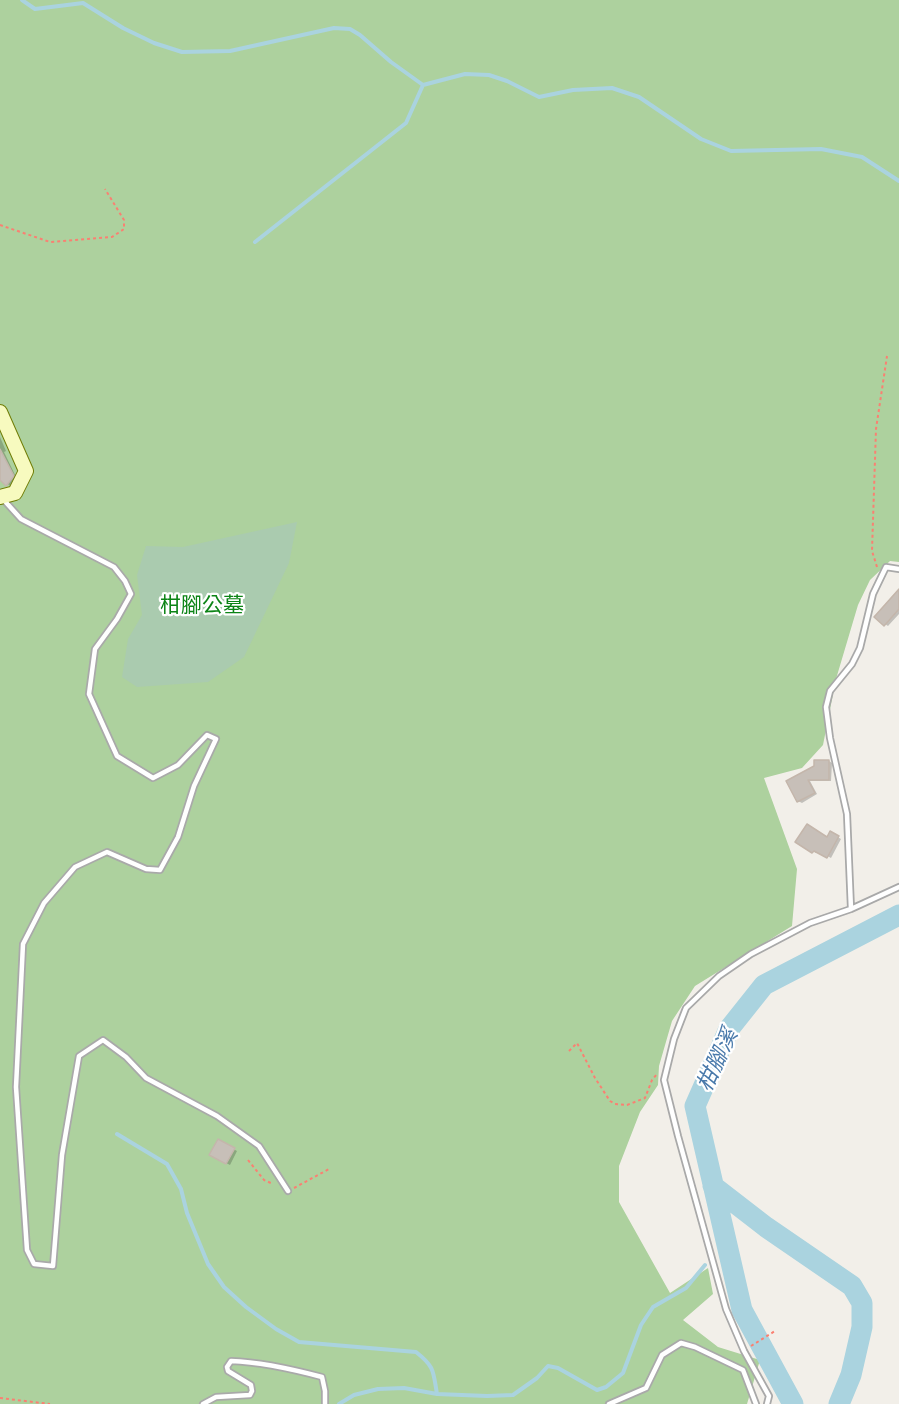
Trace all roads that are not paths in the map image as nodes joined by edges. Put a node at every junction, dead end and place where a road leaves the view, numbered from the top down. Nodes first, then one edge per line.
1 (0, 411) edge
2 (1, 498) edge
3 (899, 569) edge
4 (899, 887) edge
5 (851, 909) junction
6 (288, 1191) dead end
7 (203, 1404) edge
8 (325, 1404) edge
9 (609, 1404) edge
10 (756, 1404) edge
11 (767, 1404) edge

1 - 2 street
2 - 6 lane
3 - 5 lane
4 - 5 lane
5 - 11 lane
7 - 8 lane
9 - 10 lane

